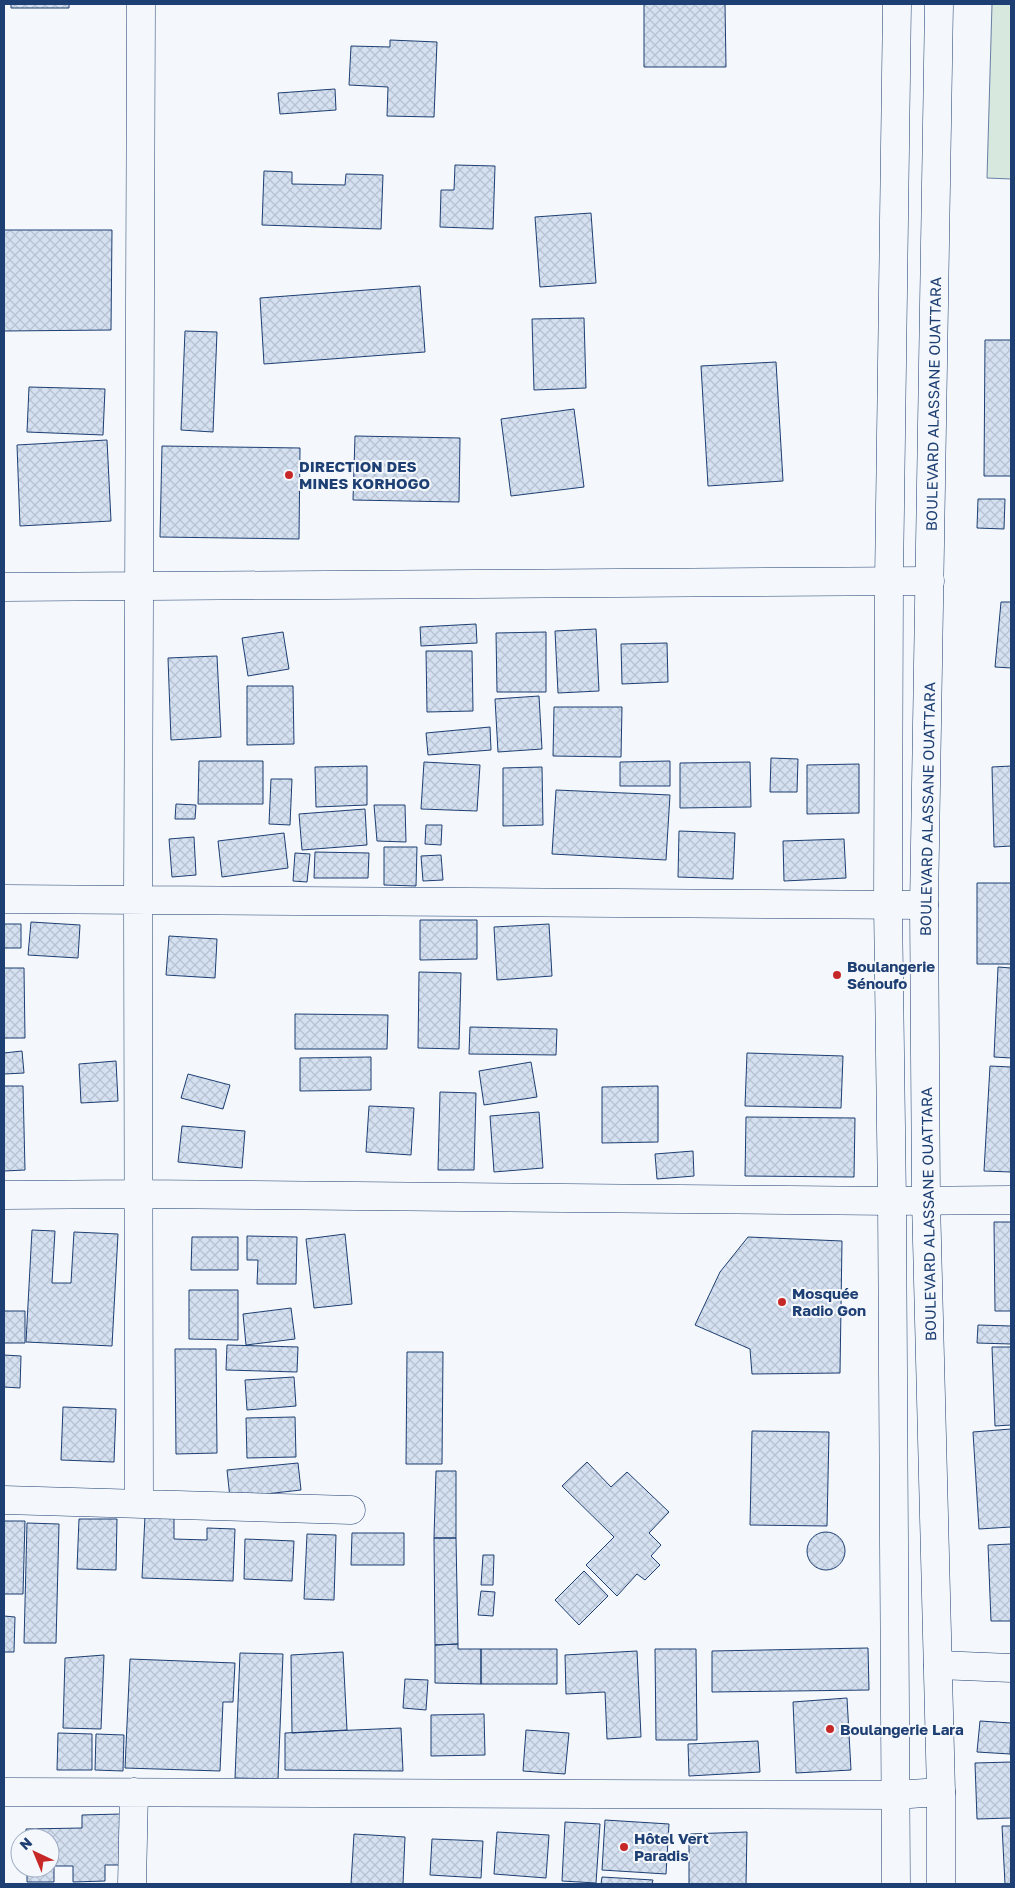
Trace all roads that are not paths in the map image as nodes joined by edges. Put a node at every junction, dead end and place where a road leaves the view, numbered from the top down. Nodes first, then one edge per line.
1 (141, 4) edge
2 (897, 4) edge
3 (939, 4) edge
4 (889, 580) junction
5 (930, 580) junction
6 (4, 587) edge
7 (139, 587) junction
8 (4, 899) edge
9 (138, 899) junction
10 (888, 905) junction
11 (924, 905) junction
12 (138, 1194) junction
13 (4, 1195) edge
14 (1011, 1200) edge
15 (892, 1201) junction
16 (926, 1201) junction
17 (4, 1500) edge
18 (139, 1503) junction
19 (351, 1510) dead end
20 (938, 1664) junction
21 (1011, 1668) edge
22 (4, 1792) edge
23 (134, 1792) junction
24 (941, 1792) junction
25 (894, 1795) junction
26 (132, 1884) edge
27 (896, 1884) edge
28 (941, 1884) edge

1 - 7 street
2 - 4 street
3 - 5 street, BOULEVARD ALASSANE OUATTARA
4 - 5 street
4 - 7 street
4 - 10 street
5 - 11 street, BOULEVARD ALASSANE OUATTARA
6 - 7 street
7 - 9 street
8 - 9 street
9 - 10 street
9 - 12 street
10 - 11 street
10 - 15 street
11 - 16 street, BOULEVARD ALASSANE OUATTARA
12 - 13 street
12 - 15 street
12 - 18 street
14 - 16 street
15 - 16 street
15 - 25 street
16 - 20 street, BOULEVARD ALASSANE OUATTARA
17 - 18 street
18 - 19 street
20 - 21 street
20 - 24 street, BOULEVARD ALASSANE OUATTARA
22 - 23 street
23 - 25 street
23 - 26 street
24 - 25 street
24 - 28 street, BOULEVARD ALASSANE OUATTARA
25 - 27 street

